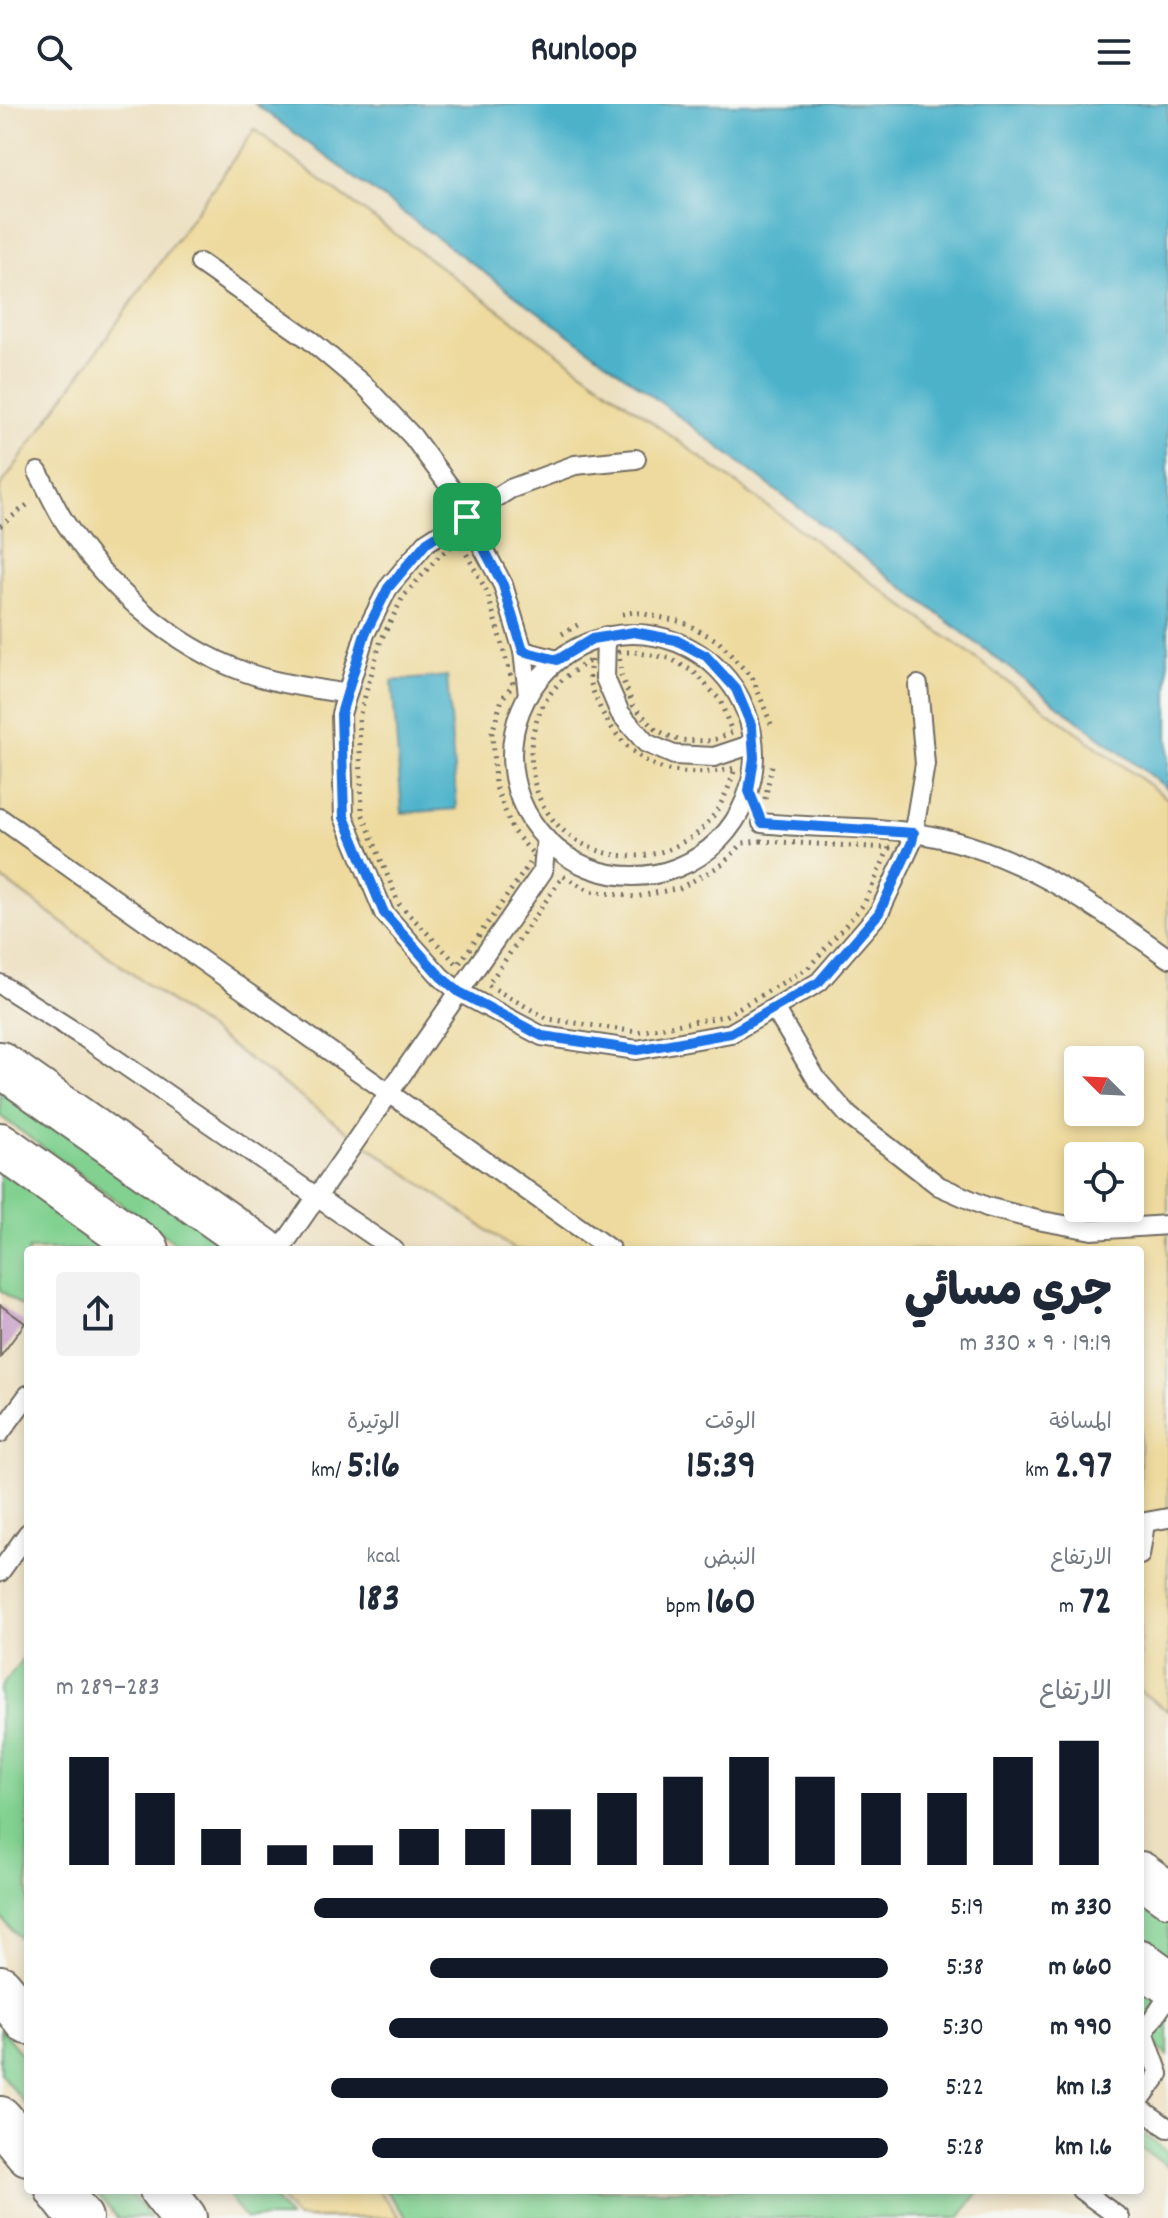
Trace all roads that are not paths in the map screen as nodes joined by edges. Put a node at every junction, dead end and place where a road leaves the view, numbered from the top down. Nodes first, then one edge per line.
1 (200, 263) dead end
2 (636, 459) dead end
3 (38, 472) dead end
4 (467, 517) junction
5 (606, 636) junction
6 (514, 654) junction
7 (557, 660) junction
8 (918, 685) dead end
9 (347, 694) junction
10 (528, 695) junction
11 (753, 744) junction
12 (749, 791) junction
13 (763, 814) junction
14 (0, 818) edge
15 (914, 833) junction
16 (721, 837) junction
17 (546, 839) junction
18 (568, 868) junction
19 (543, 871) junction
20 (1168, 958) edge
21 (0, 984) edge
22 (459, 992) junction
23 (774, 1008) junction
24 (0, 1064) edge
25 (389, 1093) junction
26 (0, 1145) edge
27 (317, 1197) junction
28 (1168, 1225) edge
29 (1092, 1230) junction
30 (141, 1246) edge
31 (257, 1246) edge
32 (283, 1246) edge
33 (388, 1246) edge
34 (605, 1246) edge
35 (1089, 1246) edge
36 (24, 1400) edge
37 (0, 1433) edge
38 (1168, 1518) edge
39 (1144, 1523) edge
40 (24, 1539) edge
41 (0, 1572) edge
42 (1144, 1877) edge
43 (1168, 1894) edge
44 (1144, 1965) edge
45 (1168, 1982) edge
46 (1168, 1997) edge
47 (1144, 2032) edge
48 (1144, 2039) edge
49 (1164, 2077) edge
50 (1144, 2096) edge
51 (1144, 2111) edge
52 (0, 2119) edge
53 (1168, 2128) edge
54 (24, 2148) edge
55 (61, 2194) edge
56 (165, 2194) edge
57 (1087, 2194) edge
58 (80, 2218) edge
59 (184, 2218) edge
60 (1120, 2218) edge

1 - 4 lane
2 - 4 lane
3 - 9 lane
4 - 6 lane
4 - 9 lane
5 - 7 lane
5 - 11 lane
5 - 11 lane
6 - 7 lane
6 - 10 lane
7 - 10 lane
8 - 15 lane
9 - 22 lane
10 - 17 lane
11 - 12 lane
12 - 13 lane
12 - 16 lane
13 - 15 lane
13 - 16 lane
14 - 25 lane
15 - 20 lane
15 - 23 lane
16 - 18 lane
17 - 18 lane
17 - 19 lane
18 - 19 lane
19 - 22 lane
21 - 27 lane
22 - 23 lane
22 - 25 lane
23 - 29 lane
24 - 31 main road
25 - 27 lane
25 - 34 lane
26 - 30 main road
27 - 32 lane
27 - 33 lane
28 - 29 lane
29 - 35 lane
36 - 37 lane
38 - 39 lane
40 - 41 lane
42 - 43 main road
44 - 45 main road
46 - 47 lane
48 - 49 lane
49 - 50 lane
51 - 53 lane
52 - 54 main road
55 - 58 main road
56 - 59 main road
57 - 60 lane

